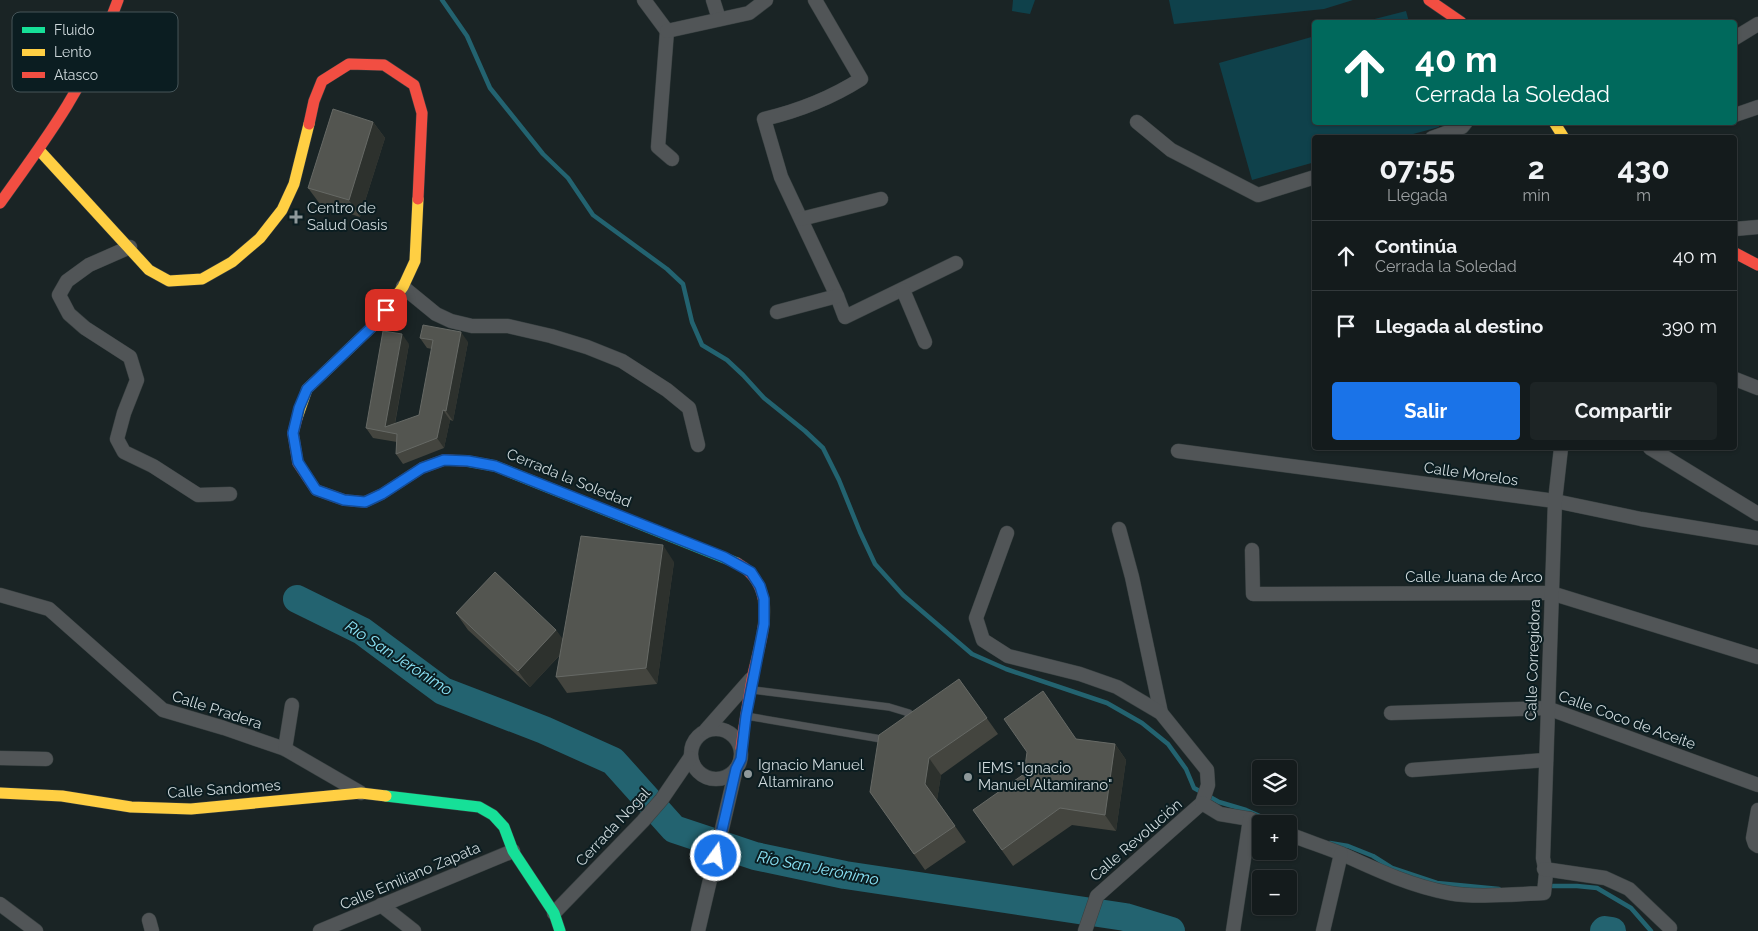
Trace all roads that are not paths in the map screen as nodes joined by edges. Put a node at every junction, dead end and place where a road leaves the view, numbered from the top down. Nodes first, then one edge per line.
1 (644, 0) edge
2 (713, 0) edge
3 (766, 0) edge
4 (815, 0) edge
5 (1429, 0) edge
6 (719, 20) junction
7 (1458, 20) edge
8 (1758, 24) edge
9 (667, 31) junction
10 (1737, 37) edge
11 (76, 92) edge
12 (1758, 107) edge
13 (1737, 115) edge
14 (1137, 122) dead end
15 (1464, 125) edge
16 (1440, 135) edge
17 (39, 150) junction
18 (672, 159) dead end
19 (1312, 178) edge
20 (882, 199) dead end
21 (0, 203) edge
22 (801, 219) junction
23 (1758, 228) edge
24 (1737, 229) edge
25 (130, 247) junction
26 (1737, 254) edge
27 (956, 263) dead end
28 (1758, 265) edge
29 (403, 287) junction
30 (903, 290) junction
31 (837, 296) junction
32 (777, 312) dead end
33 (925, 342) dead end
34 (1737, 380) edge
35 (1758, 388) edge
36 (698, 445) dead end
37 (1561, 450) edge
38 (1653, 450) edge
39 (1178, 452) dead end
40 (230, 494) dead end
41 (1555, 501) junction
42 (1758, 514) edge
43 (1119, 529) dead end
44 (1008, 533) dead end
45 (1758, 538) edge
46 (1252, 550) dead end
47 (1551, 593) junction
48 (0, 594) edge
49 (1758, 657) edge
50 (752, 683) junction
51 (292, 705) dead end
52 (1547, 708) junction
53 (1161, 713) junction
54 (1391, 713) dead end
55 (746, 716) junction
56 (706, 730) junction
57 (898, 730) edge
58 (890, 735) edge
59 (741, 748) junction
60 (285, 749) junction
61 (0, 758) edge
62 (690, 758) junction
63 (46, 759) dead end
64 (1546, 760) junction
65 (736, 769) junction
66 (1412, 770) dead end
67 (1758, 785) edge
68 (0, 793) edge
69 (361, 793) junction
70 (1202, 803) junction
71 (1758, 810) edge
72 (1252, 821) edge
73 (1297, 837) edge
74 (1252, 840) edge
75 (1756, 842) edge
76 (513, 851) junction
77 (1341, 854) junction
78 (1544, 867) junction
79 (0, 904) edge
80 (381, 905) junction
81 (554, 913) junction
82 (1086, 928) edge
83 (1670, 928) dead end
84 (36, 931) edge
85 (320, 931) edge
86 (414, 931) edge
87 (560, 931) edge
88 (698, 931) edge
89 (1232, 931) edge
90 (1323, 931) edge

1 - 9 street
2 - 6 street
3 - 6 street
4 - 22 street
5 - 7 street
6 - 9 street
8 - 10 street
9 - 18 street
11 - 17 street
12 - 13 street
14 - 19 street
15 - 16 street
17 - 21 street
17 - 25 street, Cerrada la Soledad
20 - 22 street
22 - 31 street
23 - 24 street
25 - 29 street, Cerrada la Soledad
25 - 40 street
26 - 28 street
27 - 30 street
29 - 36 street
29 - 50 street, Cerrada la Soledad
30 - 31 street
30 - 33 street
31 - 32 street
34 - 35 street
37 - 41 street, Calle Corregidora
38 - 42 street
39 - 41 street, Calle Morelos
41 - 45 street, Calle Morelos
41 - 47 street, Calle Corregidora
43 - 53 street
44 - 53 street
46 - 47 street, Calle Juana de Arco
47 - 49 street, Calle Juana de Arco
47 - 52 street, Calle Corregidora
48 - 60 street, Calle Pradera
50 - 55 street, Cerrada la Soledad
50 - 56 street, Cerrada la Soledad
50 - 57 lane
51 - 60 street
52 - 54 street, Calle Coco de Aceite
52 - 64 street, Calle Corregidora
52 - 67 street, Calle Coco de Aceite
53 - 70 street
55 - 58 lane
55 - 59 street, Cerrada la Soledad
56 - 59 street
56 - 62 street
59 - 65 street
60 - 69 street, Calle Pradera
61 - 63 street
62 - 65 street
62 - 81 street, Cerrada Nogal
64 - 66 street
64 - 78 street, Calle Corregidora
65 - 88 street
68 - 69 street, Calle Sandomes
69 - 76 street, Calle Sandomes
70 - 72 street
70 - 82 street, Calle Revolución
71 - 75 street
73 - 77 street
74 - 89 street
76 - 80 street, Calle Emiliano Zapata
76 - 81 street, Calle Sandomes
77 - 78 street, Calle Corregidora
77 - 90 street
78 - 83 street
79 - 84 street
80 - 85 street, Calle Emiliano Zapata
80 - 86 street
81 - 87 street, Calle Sandomes

